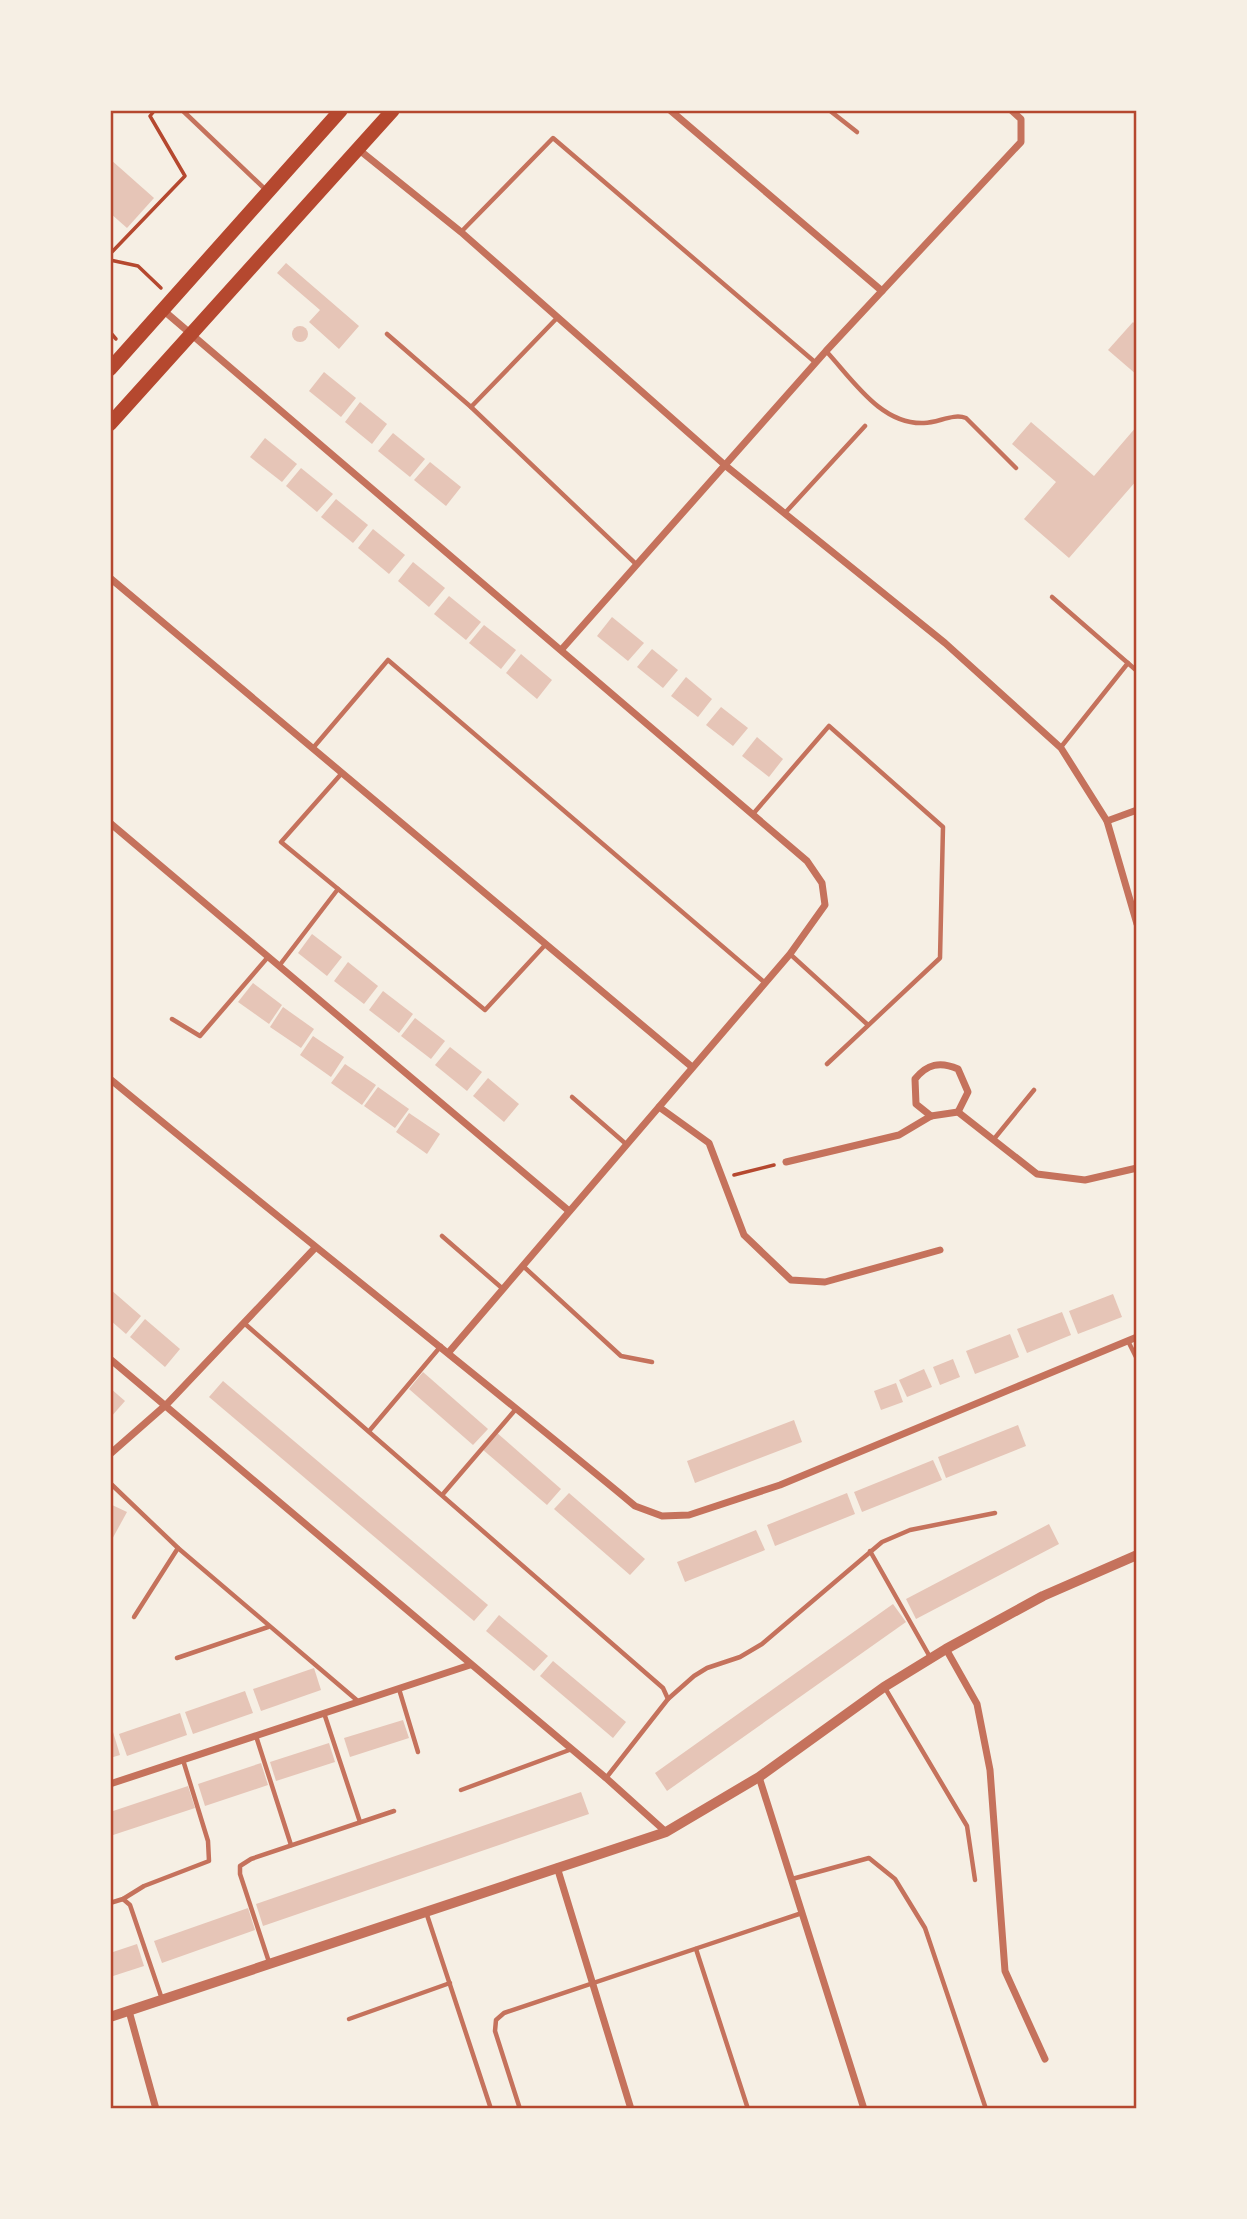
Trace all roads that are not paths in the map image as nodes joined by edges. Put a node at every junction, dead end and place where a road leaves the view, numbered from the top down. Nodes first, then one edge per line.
1 (181, 110) edge
2 (341, 110) edge
3 (393, 110) edge
4 (670, 110) edge
5 (829, 110) edge
6 (1011, 110) edge
7 (857, 132) dead end
8 (358, 149) junction
9 (267, 192) junction
10 (461, 232) junction
11 (882, 291) junction
12 (167, 305) junction
13 (558, 317) junction
14 (387, 334) dead end
15 (191, 335) junction
16 (826, 351) junction
17 (816, 363) junction
18 (110, 369) edge
19 (471, 407) junction
20 (110, 424) edge
21 (865, 426) dead end
22 (726, 466) junction
23 (1016, 468) dead end
24 (785, 513) junction
25 (637, 565) junction
26 (110, 578) edge
27 (1052, 597) dead end
28 (562, 649) junction
29 (1128, 663) junction
30 (1137, 671) edge
31 (1060, 748) junction
32 (313, 749) junction
33 (342, 773) junction
34 (1137, 810) edge
35 (753, 814) junction
36 (1107, 821) junction
37 (110, 823) edge
38 (338, 890) junction
39 (1137, 924) edge
40 (545, 944) junction
41 (790, 954) junction
42 (268, 957) junction
43 (279, 966) junction
44 (764, 982) junction
45 (172, 1019) dead end
46 (868, 1025) junction
47 (827, 1064) dead end
48 (692, 1067) junction
49 (110, 1079) edge
50 (1034, 1090) dead end
51 (572, 1097) dead end
52 (659, 1107) junction
53 (957, 1112) junction
54 (931, 1116) junction
55 (994, 1139) junction
56 (626, 1144) junction
57 (786, 1162) road end
58 (1137, 1168) edge
59 (569, 1211) junction
60 (442, 1236) dead end
61 (314, 1249) junction
62 (940, 1250) dead end
63 (523, 1266) junction
64 (503, 1289) junction
65 (244, 1322) junction
66 (1137, 1337) edge
67 (1128, 1340) junction
68 (441, 1346) junction
69 (449, 1352) junction
70 (110, 1359) edge
71 (1137, 1359) edge
72 (652, 1362) dead end
73 (167, 1404) junction
74 (516, 1408) junction
75 (370, 1430) junction
76 (110, 1454) edge
77 (110, 1483) edge
78 (443, 1494) junction
79 (995, 1513) dead end
80 (178, 1548) junction
81 (870, 1551) junction
82 (1137, 1555) edge
83 (134, 1617) dead end
84 (268, 1626) junction
85 (946, 1649) junction
86 (177, 1658) dead end
87 (930, 1659) junction
88 (470, 1665) junction
89 (884, 1687) junction
90 (399, 1688) junction
91 (668, 1699) junction
92 (359, 1702) junction
93 (324, 1713) junction
94 (256, 1736) junction
95 (572, 1749) junction
96 (418, 1752) dead end
97 (183, 1760) junction
98 (758, 1777) junction
99 (606, 1778) junction
100 (110, 1784) edge
101 (461, 1790) dead end
102 (394, 1811) dead end
103 (360, 1823) junction
104 (666, 1832) junction
105 (291, 1846) junction
106 (556, 1867) junction
107 (791, 1879) junction
108 (975, 1880) dead end
109 (124, 1899) junction
110 (110, 1903) edge
111 (426, 1911) junction
112 (802, 1913) junction
113 (696, 1949) junction
114 (270, 1963) junction
115 (450, 1983) junction
116 (594, 1984) junction
117 (162, 1999) junction
118 (129, 2011) junction
119 (110, 2017) edge
120 (349, 2019) dead end
121 (1045, 2059) dead end
122 (156, 2109) edge
123 (491, 2109) edge
124 (520, 2109) edge
125 (631, 2109) edge
126 (748, 2109) edge
127 (864, 2109) edge
128 (985, 2109) edge

1 - 9 lane
2 - 9 highway
3 - 8 highway
4 - 11 street
5 - 7 lane
6 - 11 street
8 - 10 street
8 - 15 highway
9 - 12 highway
10 - 13 street
10 - 17 lane
11 - 16 street
12 - 15 street
12 - 18 highway
13 - 19 lane
13 - 22 street
14 - 19 lane
15 - 20 highway
15 - 28 street
16 - 17 street
16 - 23 lane
17 - 22 street
19 - 25 lane
21 - 24 lane
22 - 24 street
22 - 25 street
24 - 31 street
25 - 28 street
26 - 32 street
27 - 29 lane
28 - 35 street
29 - 30 lane
29 - 31 lane
31 - 36 street
32 - 33 street
32 - 44 lane
33 - 38 lane
33 - 40 street
34 - 36 street
35 - 41 street
35 - 46 lane
36 - 39 street
37 - 42 street
38 - 40 lane
38 - 43 lane
40 - 48 street
41 - 44 street
41 - 46 lane
42 - 43 street
42 - 45 lane
43 - 59 street
44 - 48 street
46 - 47 lane
48 - 52 street
49 - 61 street
50 - 55 lane
51 - 56 lane
52 - 56 street
52 - 62 street
53 - 54 street
53 - 54 street
53 - 55 street
54 - 57 street
55 - 58 street
56 - 59 street
59 - 63 street
60 - 64 lane
61 - 65 street
61 - 68 street
63 - 64 street
63 - 72 lane
64 - 69 street
65 - 73 street
65 - 75 lane
66 - 67 street
67 - 71 lane
67 - 74 street
68 - 69 street
68 - 75 lane
69 - 74 street
70 - 73 street
73 - 76 street
73 - 88 street
74 - 78 lane
75 - 78 lane
77 - 80 lane
78 - 91 lane
79 - 81 lane
80 - 83 lane
80 - 84 lane
81 - 87 lane
81 - 91 lane
82 - 85 street
84 - 86 lane
84 - 92 lane
85 - 87 street
85 - 121 street
87 - 89 street
88 - 90 street
88 - 95 street
89 - 98 street
89 - 108 lane
90 - 92 street
90 - 96 lane
91 - 99 lane
92 - 93 street
93 - 94 street
93 - 103 lane
94 - 97 street
94 - 105 lane
95 - 99 street
95 - 101 lane
97 - 100 street
97 - 109 lane
98 - 104 street
98 - 107 street
99 - 104 street
102 - 103 lane
103 - 105 lane
104 - 106 street
105 - 114 lane
106 - 111 street
106 - 116 street
107 - 112 street
107 - 128 lane
109 - 110 lane
109 - 117 lane
111 - 114 street
111 - 115 lane
112 - 113 lane
112 - 127 street
113 - 116 lane
113 - 126 lane
114 - 117 street
115 - 120 lane
115 - 123 lane
116 - 124 lane
116 - 125 street
117 - 118 street
118 - 119 street
118 - 122 street

